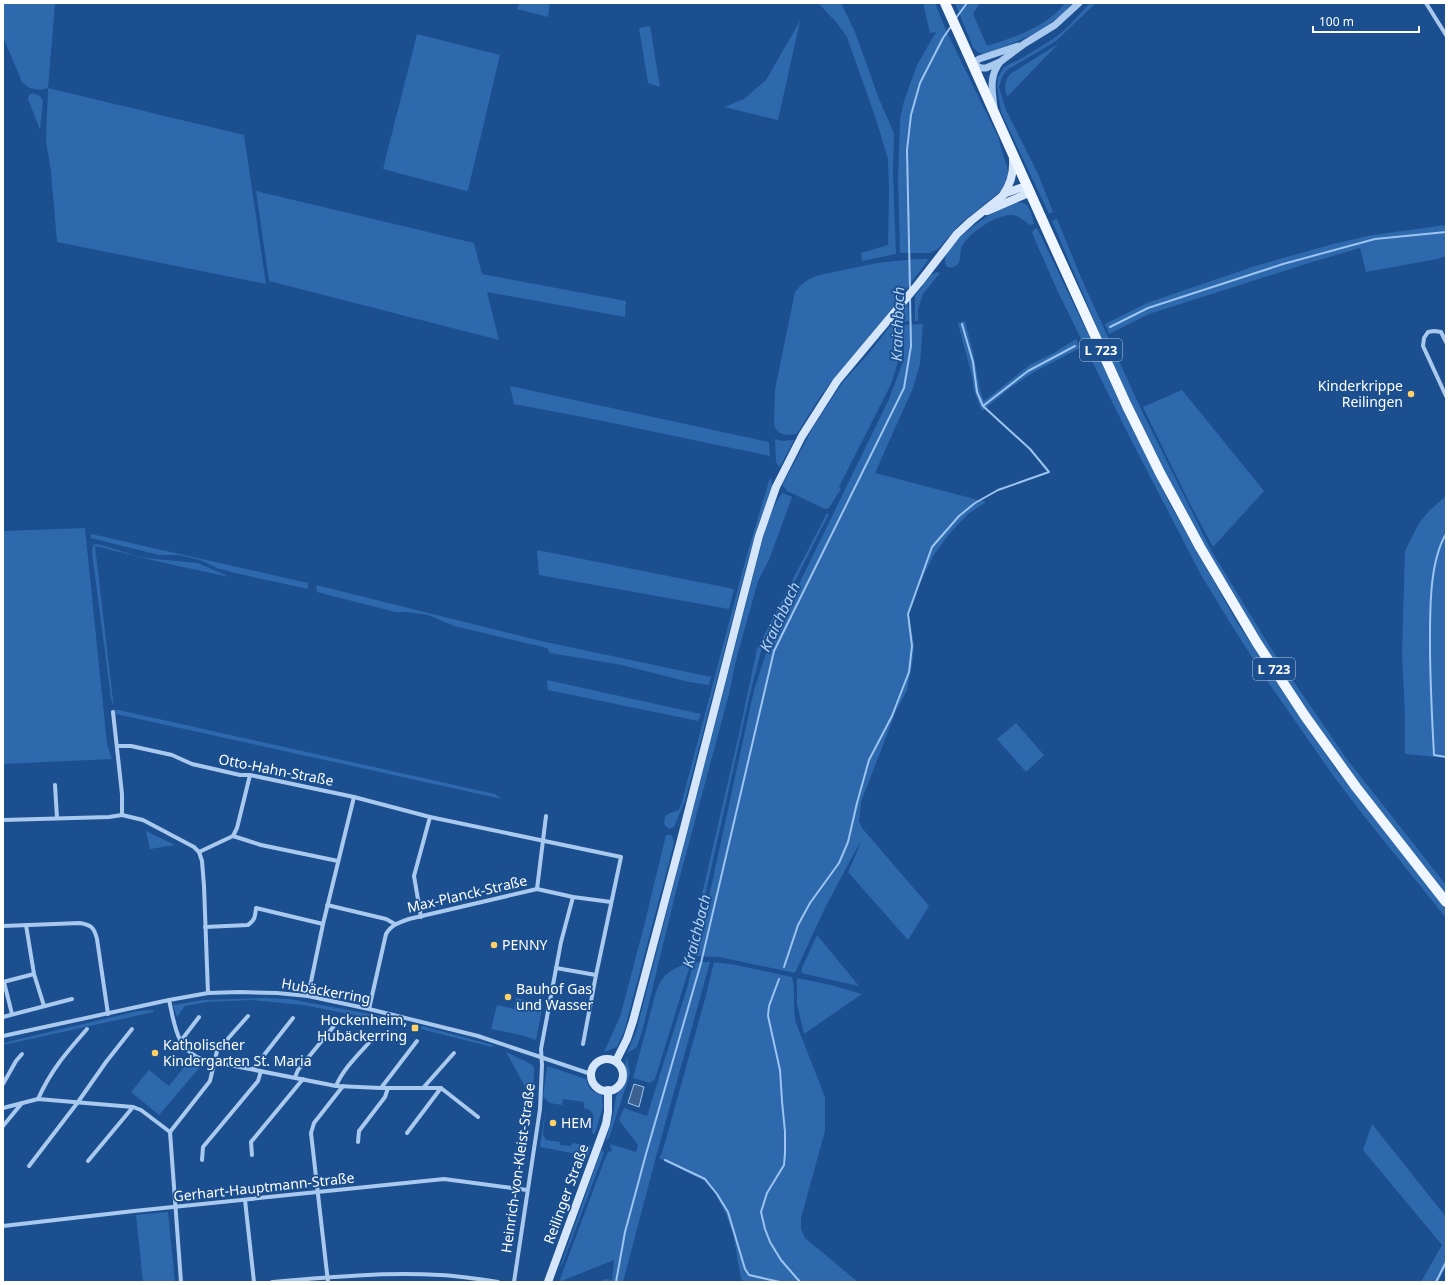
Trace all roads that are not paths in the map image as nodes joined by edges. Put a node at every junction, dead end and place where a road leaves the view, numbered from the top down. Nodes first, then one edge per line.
1 (945, 3) edge
2 (1079, 3) edge
3 (1426, 3) edge
4 (1446, 35) edge
5 (1024, 44) junction
6 (1000, 62) junction
7 (972, 64) junction
8 (994, 112) junction
9 (1013, 154) junction
10 (1030, 191) junction
11 (1002, 196) junction
12 (979, 215) junction
13 (1446, 342) edge
14 (1446, 396) edge
15 (112, 712) dead end
16 (117, 746) junction
17 (250, 775) junction
18 (55, 785) dead end
19 (354, 797) junction
20 (122, 815) junction
21 (546, 816) dead end
22 (430, 817) junction
23 (57, 818) junction
24 (3, 820) edge
25 (233, 836) junction
26 (543, 841) junction
27 (199, 852) junction
28 (338, 861) junction
29 (537, 889) junction
30 (573, 897) junction
31 (611, 902) junction
32 (1446, 902) edge
33 (327, 905) junction
34 (421, 917) junction
35 (323, 924) junction
36 (395, 924) junction
37 (26, 925) junction
38 (3, 926) edge
39 (205, 927) junction
40 (556, 968) junction
41 (34, 974) junction
42 (596, 975) junction
43 (3, 982) edge
44 (208, 993) junction
45 (308, 996) junction
46 (72, 999) dead end
47 (168, 1000) junction
48 (44, 1006) junction
49 (369, 1009) junction
50 (12, 1014) junction
51 (108, 1014) junction
52 (248, 1016) dead end
53 (3, 1017) edge
54 (199, 1017) dead end
55 (293, 1018) dead end
56 (334, 1026) dead end
57 (87, 1029) dead end
58 (132, 1029) dead end
59 (3, 1036) edge
60 (375, 1036) dead end
61 (417, 1041) dead end
62 (180, 1042) junction
63 (583, 1044) dead end
64 (454, 1053) dead end
65 (22, 1054) dead end
66 (541, 1057) junction
67 (616, 1061) junction
68 (215, 1062) junction
69 (253, 1069) junction
70 (261, 1071) junction
71 (591, 1074) junction
72 (296, 1077) junction
73 (302, 1078) junction
74 (3, 1084) edge
75 (336, 1086) junction
76 (343, 1086) junction
77 (381, 1088) junction
78 (388, 1088) junction
79 (423, 1088) junction
80 (441, 1088) junction
81 (608, 1090) junction
82 (38, 1099) junction
83 (78, 1102) junction
84 (22, 1103) junction
85 (133, 1107) junction
86 (3, 1108) edge
87 (478, 1117) dead end
88 (3, 1126) edge
89 (170, 1132) junction
90 (407, 1133) dead end
91 (358, 1142) dead end
92 (252, 1154) dead end
93 (202, 1160) dead end
94 (88, 1162) dead end
95 (29, 1166) dead end
96 (528, 1190) junction
97 (317, 1193) junction
98 (245, 1200) junction
99 (176, 1207) junction
100 (3, 1226) edge
101 (328, 1280) edge
102 (489, 1281) edge
103 (181, 1282) edge
104 (254, 1282) edge
105 (272, 1282) edge
106 (498, 1282) edge
107 (514, 1282) edge
108 (548, 1282) edge

1 - 7 main road, L 723
2 - 5 street
3 - 4 street
5 - 6 street
5 - 7 street
6 - 7 street
6 - 8 street
7 - 8 main road, L 723
8 - 9 main road, L 723
9 - 10 main road, L 723
9 - 11 main road
10 - 11 main road
10 - 12 main road
10 - 32 main road, L 723
11 - 12 main road
12 - 67 main road
13 - 14 street
15 - 16 street
16 - 17 street, Otto-Hahn-Straße
16 - 20 street
17 - 19 street, Otto-Hahn-Straße
17 - 25 street
18 - 23 street
19 - 22 street, Otto-Hahn-Straße
19 - 28 street
20 - 23 street
20 - 27 street
21 - 26 street
22 - 26 street, Otto-Hahn-Straße
22 - 34 street
23 - 24 street
25 - 27 street
25 - 28 street
26 - 29 street
26 - 31 street, Otto-Hahn-Straße
27 - 39 street
28 - 33 street
29 - 30 street, Max-Planck-Straße
29 - 34 street, Max-Planck-Straße
30 - 31 street, Max-Planck-Straße
30 - 40 street
31 - 42 street
33 - 35 street
33 - 36 street, Max-Planck-Straße
34 - 36 street, Max-Planck-Straße
35 - 39 street
35 - 45 street
36 - 49 street, Max-Planck-Straße
37 - 38 street
37 - 41 street
37 - 51 street
39 - 44 street
40 - 42 street
40 - 66 street
41 - 43 street
41 - 48 street
42 - 63 street
43 - 50 street
44 - 45 street, Hubäckerring
44 - 47 street, Hubäckerring
45 - 49 street, Hubäckerring
46 - 48 street
47 - 51 street, Hubäckerring
47 - 62 street
48 - 50 street
49 - 66 street, Hubäckerring
50 - 53 street
51 - 59 street, Hubäckerring
52 - 68 street
54 - 62 street
55 - 69 street
56 - 72 street
57 - 82 street
58 - 83 street
60 - 75 street
61 - 77 street
62 - 68 street
64 - 79 street
65 - 74 street
66 - 71 street, Hubäckerring
66 - 96 street, Heinrich-von-Kleist-Straße
67 - 71 main road
67 - 81 main road
68 - 69 street
68 - 89 street
69 - 70 street
70 - 72 street
70 - 93 street
71 - 81 main road
72 - 73 street
73 - 75 street
73 - 92 street
75 - 76 street
76 - 77 street
76 - 97 street
77 - 78 street
78 - 79 street
78 - 91 street
79 - 80 street
80 - 87 street
80 - 90 street
81 - 108 main road, Reilinger Straße
82 - 83 street
82 - 84 street
83 - 85 street
83 - 95 street
84 - 86 street
84 - 88 street
85 - 89 street
85 - 94 street
89 - 99 street
96 - 97 street, Gerhart-Hauptmann-Straße
96 - 107 street, Heinrich-von-Kleist-Straße
97 - 98 street, Gerhart-Hauptmann-Straße
97 - 101 street
98 - 99 street, Gerhart-Hauptmann-Straße
98 - 104 street
99 - 100 street, Gerhart-Hauptmann-Straße
99 - 103 street
101 - 102 street
101 - 105 street
102 - 106 street

